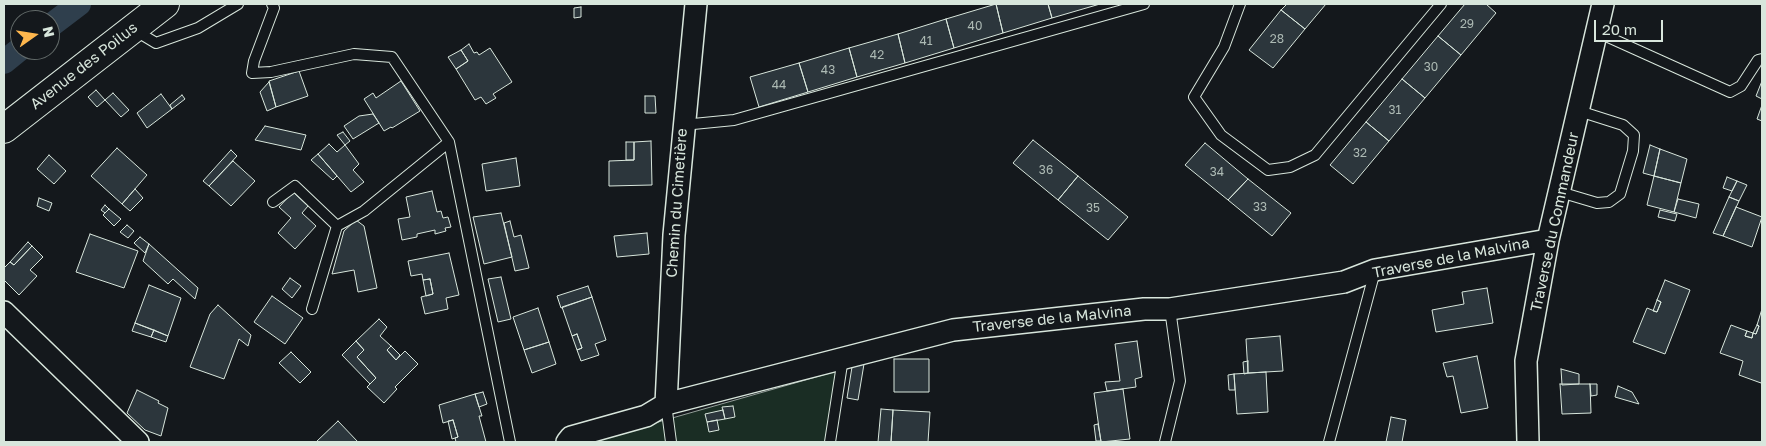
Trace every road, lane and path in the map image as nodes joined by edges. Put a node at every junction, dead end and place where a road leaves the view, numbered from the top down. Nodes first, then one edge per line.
1 (165, 4) edge
2 (238, 4) edge
3 (272, 4) edge
4 (696, 4) edge
5 (1144, 4) edge
6 (1240, 4) edge
7 (1441, 4) edge
8 (1603, 4) edge
9 (132, 29) junction
10 (1597, 32) junction
11 (1762, 59) edge
12 (1579, 111) junction
13 (683, 125) junction
14 (4, 129) edge
15 (449, 142) junction
16 (1560, 192) junction
17 (273, 202) dead end
18 (337, 226) junction
19 (1548, 240) junction
20 (1375, 270) junction
21 (312, 309) dead end
22 (1170, 309) junction
23 (4, 312) edge
24 (843, 357) junction
25 (666, 404) junction
26 (138, 442) edge
27 (510, 442) edge
28 (567, 442) edge
29 (671, 442) edge
30 (830, 442) edge
31 (1165, 442) edge
32 (1329, 442) edge
33 (1528, 442) edge

1 - 9 main road, Avenue des Poilus
2 - 9 lane
3 - 15 lane
4 - 13 street, Chemin du Cimetière
5 - 13 lane
6 - 7 lane
8 - 10 street, Traverse du Commandeur
9 - 14 main road, Avenue des Poilus
10 - 11 lane
10 - 12 street, Traverse du Commandeur
12 - 16 street, Traverse du Commandeur
12 - 16 lane
13 - 25 street, Chemin du Cimetière
15 - 18 lane
15 - 27 lane
16 - 19 street, Traverse du Commandeur
17 - 18 lane
18 - 21 lane
19 - 20 street, Traverse de la Malvina
19 - 33 street, Traverse du Commandeur
20 - 22 street, Traverse de la Malvina
20 - 32 lane
22 - 24 street, Traverse de la Malvina
22 - 31 lane
23 - 26 street
24 - 25 street, Traverse de la Malvina
24 - 30 lane
25 - 28 street, Traverse de la Malvina
25 - 29 lane

